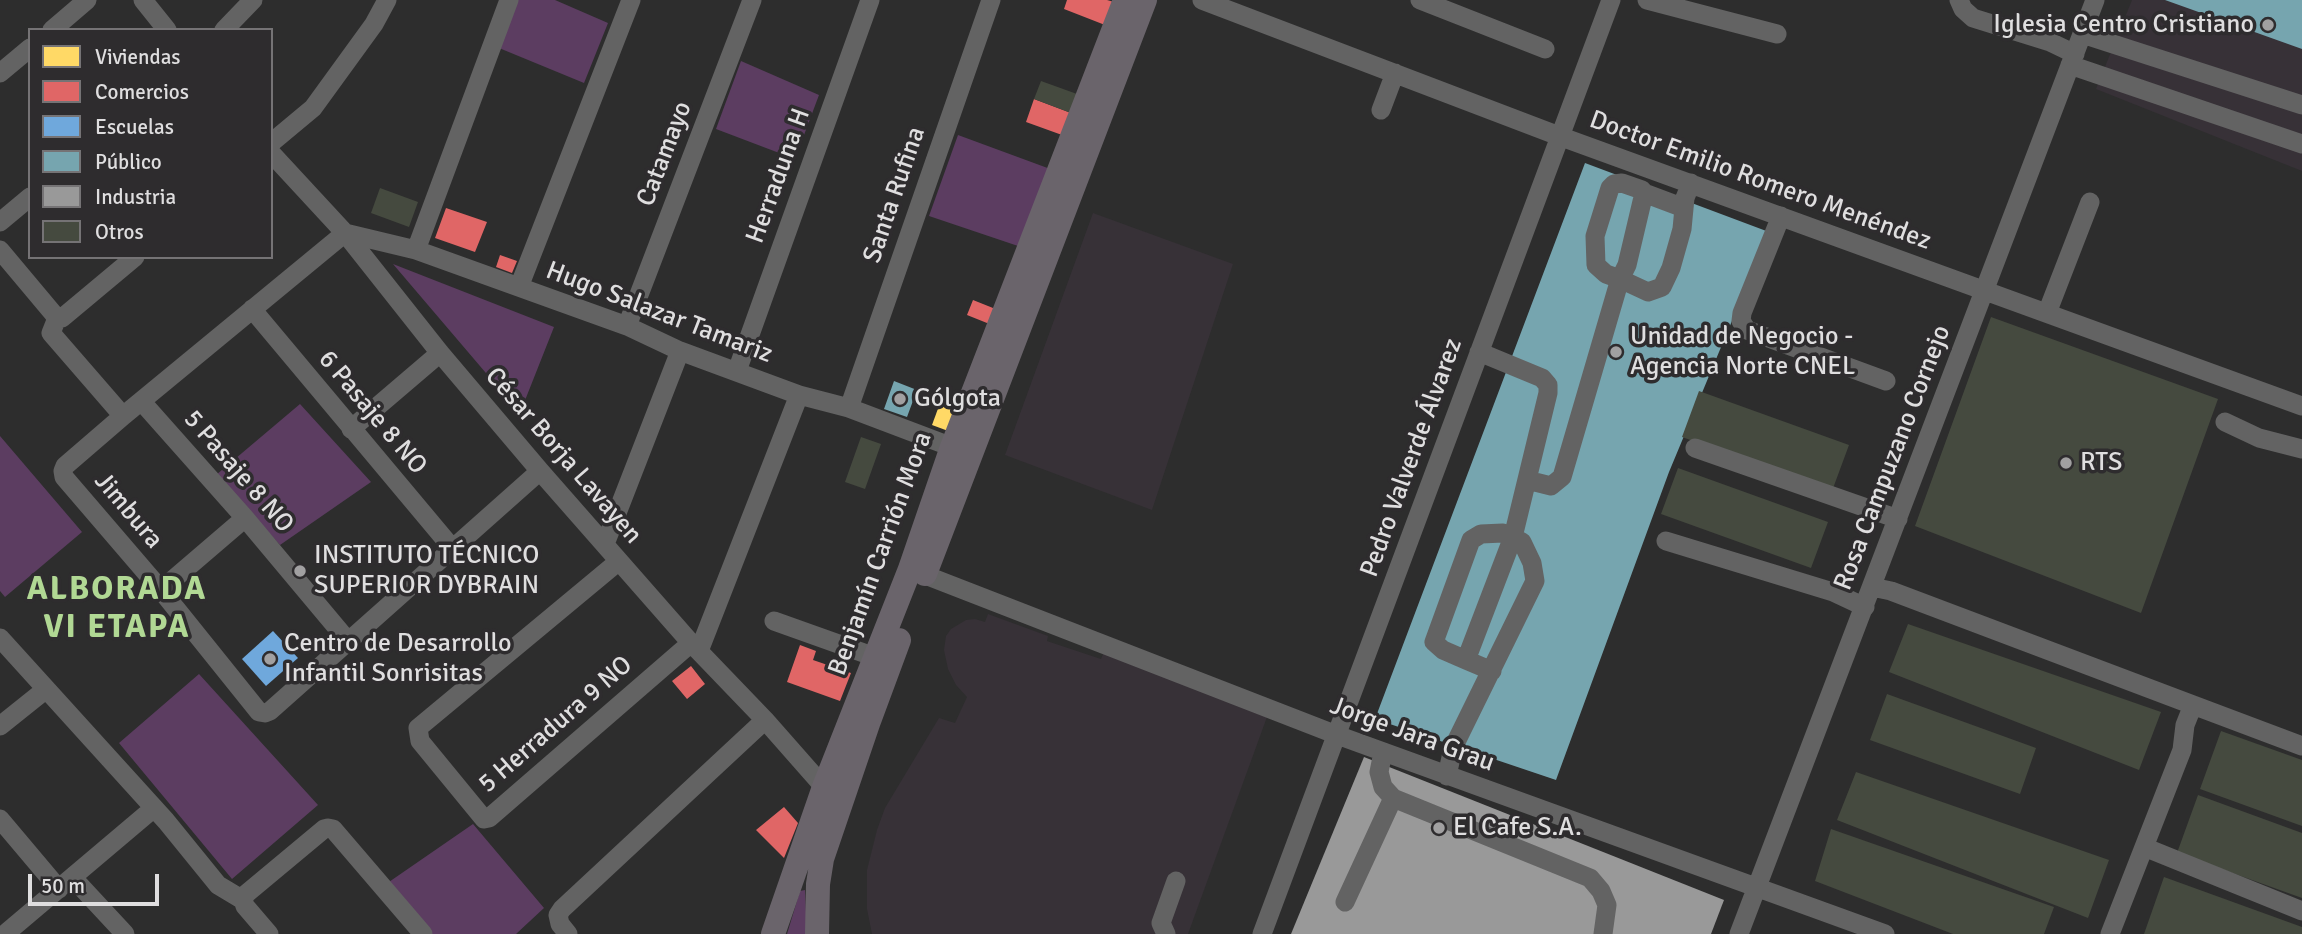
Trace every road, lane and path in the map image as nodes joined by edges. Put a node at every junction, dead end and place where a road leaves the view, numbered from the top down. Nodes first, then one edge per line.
1 (87, 0) edge
2 (143, 0) edge
3 (253, 0) edge
4 (387, 0) edge
5 (509, 0) edge
6 (631, 0) edge
7 (752, 0) edge
8 (870, 0) edge
9 (991, 0) edge
10 (1125, 0) edge
11 (1145, 0) edge
12 (1202, 0) edge
13 (1420, 0) edge
14 (1611, 0) edge
15 (1647, 0) edge
16 (1959, 0) edge
17 (2095, 0) edge
18 (54, 28) edge
19 (165, 28) edge
20 (226, 28) edge
21 (1777, 34) dead end
22 (2082, 34) junction
23 (1545, 49) dead end
24 (28, 50) edge
25 (2072, 60) junction
26 (0, 73) edge
27 (1395, 73) junction
28 (2302, 105) edge
29 (1381, 110) dead end
30 (1559, 135) junction
31 (273, 141) edge
32 (2302, 144) edge
33 (273, 155) edge
34 (1691, 183) junction
35 (1644, 193) junction
36 (28, 199) edge
37 (2091, 202) dead end
38 (1684, 208) junction
39 (1781, 216) junction
40 (0, 222) edge
41 (345, 233) junction
42 (0, 250) edge
43 (416, 250) junction
44 (133, 259) edge
45 (1620, 279) junction
46 (519, 288) junction
47 (1986, 290) junction
48 (252, 309) junction
49 (2047, 313) junction
50 (57, 318) junction
51 (627, 326) junction
52 (680, 351) junction
53 (1479, 352) junction
54 (440, 353) junction
55 (737, 371) junction
56 (1886, 381) dead end
57 (799, 395) junction
58 (142, 402) junction
59 (2302, 407) edge
60 (849, 408) junction
61 (123, 416) junction
62 (2225, 422) dead end
63 (351, 429) junction
64 (952, 447) junction
65 (1695, 448) dead end
66 (2302, 449) edge
67 (540, 471) junction
68 (1527, 480) junction
69 (245, 518) junction
70 (1898, 519) junction
71 (1513, 537) junction
72 (1666, 541) dead end
73 (605, 544) junction
74 (453, 550) junction
75 (619, 561) junction
76 (925, 575) junction
77 (1872, 587) junction
78 (161, 590) junction
79 (1864, 607) junction
80 (774, 621) dead end
81 (0, 638) edge
82 (348, 641) junction
83 (695, 647) junction
84 (875, 657) junction
85 (1466, 660) junction
86 (1492, 671) junction
87 (45, 690) junction
88 (2193, 705) junction
89 (765, 720) junction
90 (0, 726) edge
91 (1337, 736) junction
92 (2302, 746) edge
93 (1383, 752) junction
94 (1447, 776) junction
95 (824, 787) junction
96 (1393, 797) junction
97 (154, 808) junction
98 (0, 819) edge
99 (2144, 846) junction
100 (1175, 881) dead end
101 (66, 884) junction
102 (1757, 889) junction
103 (243, 900) junction
104 (1345, 902) dead end
105 (2302, 911) edge
106 (5, 934) edge
107 (125, 934) edge
108 (269, 934) edge
109 (423, 934) edge
110 (568, 934) edge
111 (773, 934) edge
112 (817, 934) edge
113 (1166, 934) edge
114 (1262, 934) edge
115 (1603, 934) edge
116 (1739, 934) edge
117 (1885, 934) edge
118 (2110, 934) edge

1 - 18 street
2 - 19 street
3 - 20 street
4 - 31 street
5 - 43 street
6 - 46 street
7 - 51 street, Catamayo
8 - 55 street, Herraduna H
9 - 60 street, Santa Rufina
10 - 64 main road, Benjamín Carrión Mora
11 - 76 main road, Benjamín Carrión Mora
12 - 27 street, Doctor Emilio Romero Menéndez
13 - 23 street
14 - 30 street, Pedro Valverde Álvarez
15 - 21 street
16 - 25 street
17 - 22 street, Rosa Campuzano Cornejo
22 - 25 street, Rosa Campuzano Cornejo
22 - 28 street
24 - 26 street
25 - 32 street
25 - 47 street, Rosa Campuzano Cornejo
27 - 29 street
27 - 30 street, Doctor Emilio Romero Menéndez
30 - 34 street, Doctor Emilio Romero Menéndez
30 - 53 street, Pedro Valverde Álvarez
33 - 41 street, César Borja Lavayen
34 - 38 street
34 - 39 street, Doctor Emilio Romero Menéndez
35 - 38 street
35 - 45 street
35 - 45 street
36 - 40 street
37 - 49 street
38 - 45 street
39 - 47 street, Doctor Emilio Romero Menéndez
39 - 56 street
41 - 43 street, Hugo Salazar Tamariz
41 - 48 street, Jimbura
41 - 54 street, César Borja Lavayen
42 - 50 street
43 - 46 street, Hugo Salazar Tamariz
44 - 50 street
45 - 68 street
46 - 51 street, Hugo Salazar Tamariz
47 - 49 street, Doctor Emilio Romero Menéndez
47 - 70 street, Rosa Campuzano Cornejo
48 - 58 street, Jimbura
48 - 63 street, 6 Pasaje 8 NO
49 - 59 street, Doctor Emilio Romero Menéndez
50 - 61 street
51 - 52 street, Hugo Salazar Tamariz
52 - 55 street, Hugo Salazar Tamariz
52 - 73 street
53 - 68 street
53 - 91 street, Pedro Valverde Álvarez
54 - 63 street
54 - 67 street, César Borja Lavayen
55 - 57 street, Hugo Salazar Tamariz
57 - 60 street, Hugo Salazar Tamariz
57 - 83 street
58 - 61 street, Jimbura
58 - 69 street, 5 Pasaje 8 NO
60 - 64 street, Hugo Salazar Tamariz
61 - 78 street, Jimbura
62 - 66 street
63 - 74 street, 6 Pasaje 8 NO
64 - 84 main road, Benjamín Carrión Mora
65 - 70 street
67 - 73 street, César Borja Lavayen
67 - 74 street, Jimbura
68 - 71 street
69 - 78 street
69 - 82 street, 5 Pasaje 8 NO
70 - 77 street, Rosa Campuzano Cornejo
71 - 85 street
71 - 85 street
71 - 86 street
72 - 79 street
73 - 75 street, César Borja Lavayen
74 - 82 street, Jimbura
75 - 83 street, César Borja Lavayen
75 - 83 street, 5 Herradura 9 NO
76 - 91 street, Jorge Jara Grau
76 - 112 main road, Benjamín Carrión Mora
77 - 79 street, Rosa Campuzano Cornejo
77 - 88 street
78 - 82 street, Jimbura
79 - 102 street, Rosa Campuzano Cornejo
80 - 84 street
81 - 87 street
83 - 89 street, César Borja Lavayen
84 - 95 main road, Benjamín Carrión Mora
85 - 86 street
86 - 94 street
87 - 90 street
87 - 97 street
88 - 92 street
88 - 99 street
89 - 95 street, César Borja Lavayen
89 - 110 street
91 - 93 street, Jorge Jara Grau
91 - 114 street, Pedro Valverde Álvarez
93 - 94 street, Jorge Jara Grau
93 - 96 street
94 - 102 street, Jorge Jara Grau
95 - 111 main road, Benjamín Carrión Mora
96 - 104 street
96 - 115 street
97 - 101 street
97 - 103 street
98 - 101 street
99 - 105 street
99 - 118 street
100 - 113 street
101 - 106 street
101 - 107 street
102 - 116 street, Rosa Campuzano Cornejo
102 - 117 street, Jorge Jara Grau
103 - 108 street
103 - 109 street

